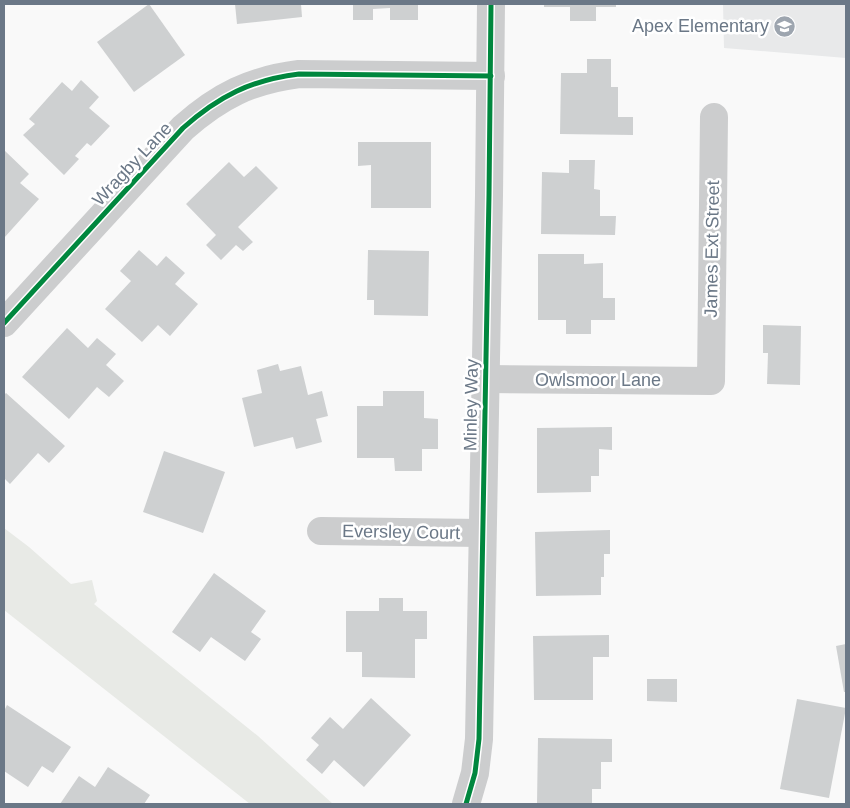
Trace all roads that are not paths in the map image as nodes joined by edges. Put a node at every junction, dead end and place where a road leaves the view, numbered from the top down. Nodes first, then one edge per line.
1 (491, 4) edge
2 (491, 76) junction
3 (714, 117) dead end
4 (4, 323) edge
5 (485, 379) junction
6 (711, 381) joint
7 (321, 531) dead end
8 (482, 534) junction
9 (466, 804) edge

1 - 2 street, Minley Way
2 - 4 street, Wragby Lane
2 - 5 street, Minley Way
3 - 6 street, James Ext Street
5 - 6 street, Owlsmoor Lane
5 - 8 street, Minley Way
7 - 8 street, Eversley Court
8 - 9 street, Minley Way

